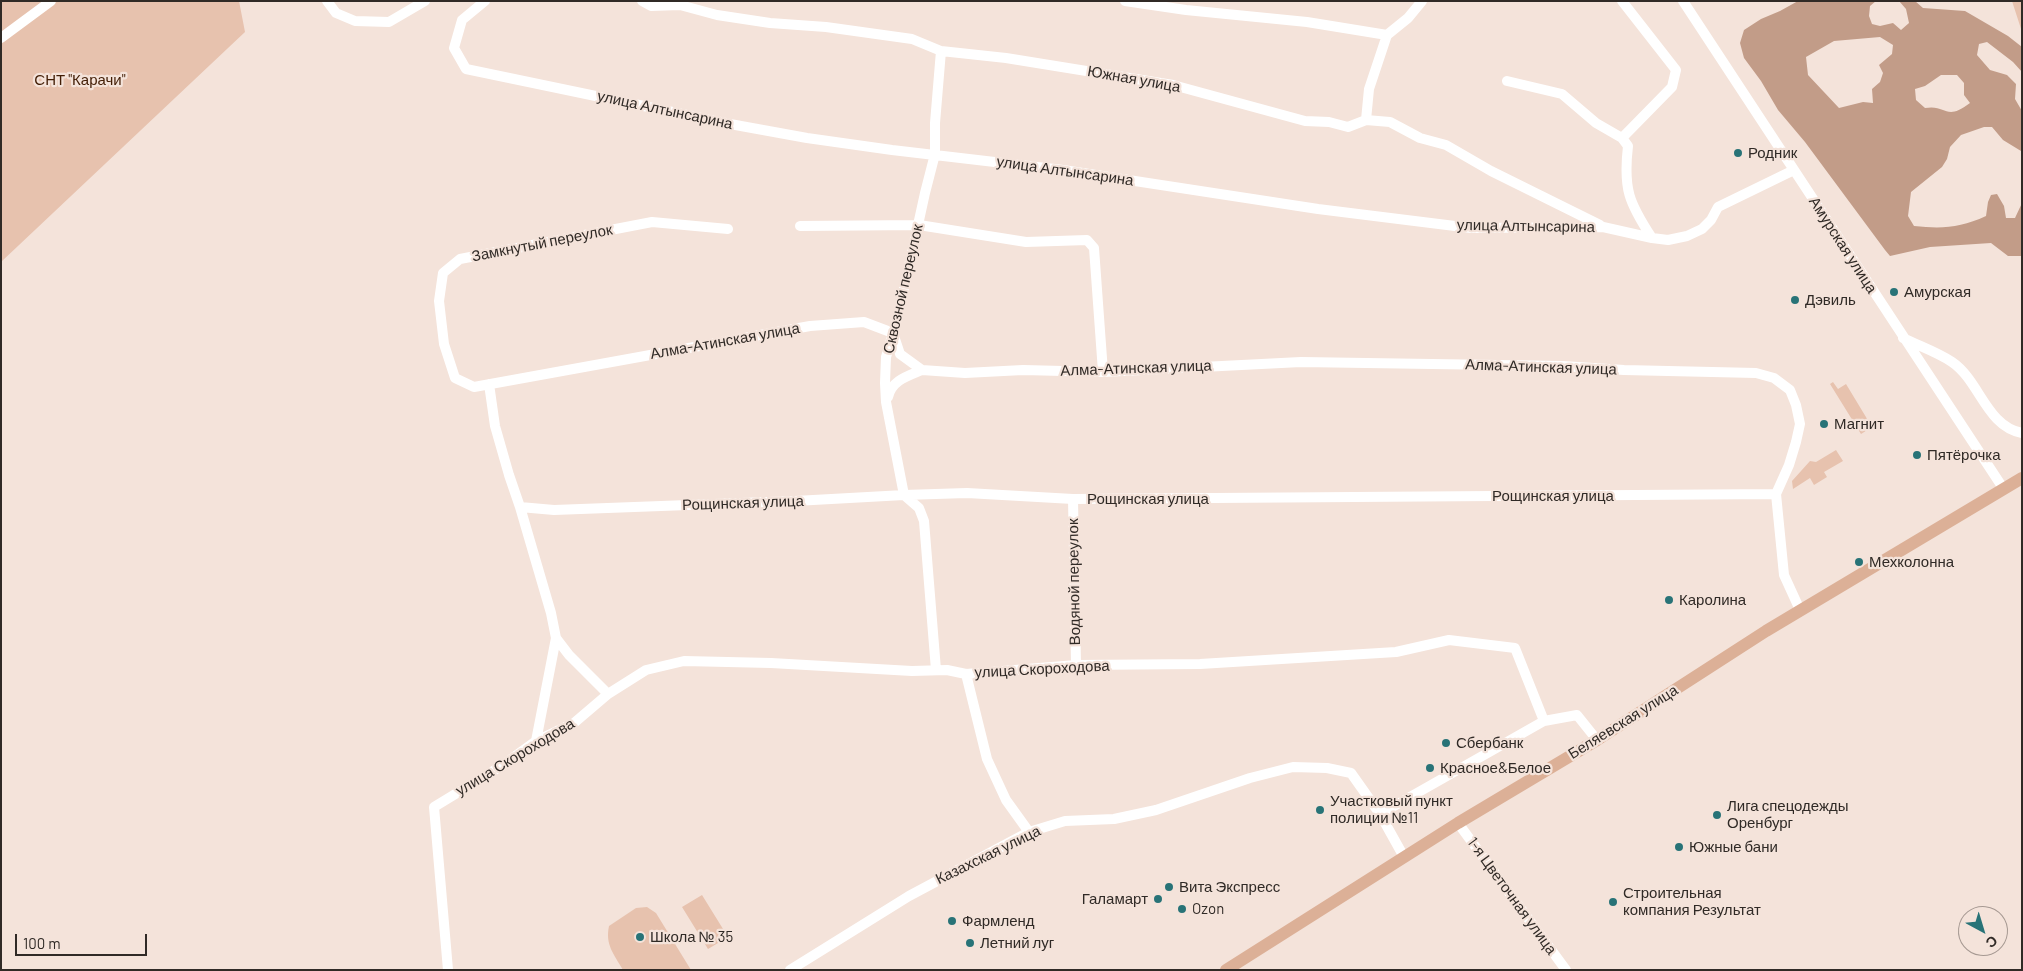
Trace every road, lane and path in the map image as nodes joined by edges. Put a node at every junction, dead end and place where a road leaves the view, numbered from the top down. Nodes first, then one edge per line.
1 (50, 1) edge
2 (327, 1) edge
3 (425, 1) edge
4 (485, 1) edge
5 (642, 1) edge
6 (1125, 1) edge
7 (1422, 1) edge
8 (1622, 1) edge
9 (1683, 1) edge
10 (1387, 35) junction
11 (1, 38) edge
12 (941, 51) junction
13 (1507, 81) dead end
14 (1366, 120) junction
15 (1622, 138) junction
16 (935, 154) junction
17 (1794, 170) junction
18 (919, 225) junction
19 (800, 226) dead end
20 (1603, 227) junction
21 (728, 228) dead end
22 (1652, 238) junction
23 (893, 333) junction
24 (1902, 337) junction
25 (922, 370) junction
26 (1103, 372) junction
27 (488, 384) junction
28 (886, 402) junction
29 (2022, 432) edge
30 (2022, 478) edge
31 (2003, 488) junction
32 (1776, 494) junction
33 (904, 495) junction
34 (1073, 499) junction
35 (520, 507) junction
36 (1800, 610) junction
37 (556, 638) junction
38 (1076, 666) junction
39 (936, 670) junction
40 (966, 674) junction
41 (608, 694) junction
42 (1544, 721) junction
43 (1597, 740) junction
44 (536, 741) junction
45 (1380, 814) junction
46 (1458, 823) junction
47 (1029, 832) junction
48 (1404, 857) junction
49 (448, 970) edge
50 (790, 970) edge
51 (1226, 970) edge
52 (1566, 970) edge

1 - 11 street
2 - 3 street
4 - 16 street, улица Алтынсарина
5 - 12 street, Южная улица
6 - 10 street
7 - 10 street
8 - 15 street
9 - 17 street, Амурская улица
10 - 14 street
12 - 14 street, Южная улица
12 - 16 street, Сквозной переулок
13 - 15 street
14 - 20 street, Южная улица
15 - 22 street
16 - 18 street, Сквозной переулок
16 - 20 street, улица Алтынсарина
17 - 22 street, улица Алтынсарина
17 - 24 street, Амурская улица
18 - 19 street
18 - 23 street, Сквозной переулок
18 - 26 street
20 - 22 street, улица Алтынсарина
21 - 27 street, Замкнутый переулок
23 - 25 street
23 - 27 street, Алма-Атинская улица
23 - 28 street, Сквозной переулок
24 - 29 street
24 - 31 street, Амурская улица
25 - 26 street, Алма-Атинская улица
25 - 28 street
26 - 32 street, Алма-Атинская улица
27 - 35 street
28 - 33 street, Сквозной переулок
30 - 31 main road, Беляевская улица
31 - 36 main road, Беляевская улица
32 - 34 street, Рощинская улица
32 - 36 street
33 - 34 street, Рощинская улица
33 - 35 street, Рощинская улица
33 - 39 street
34 - 38 street, Водяной переулок
35 - 37 street
36 - 43 main road, Беляевская улица
37 - 41 street
37 - 44 street
38 - 40 street, улица Скороходова
38 - 42 street, улица Скороходова
39 - 40 street, улица Скороходова
39 - 41 street, улица Скороходова
40 - 47 street
41 - 44 street, улица Скороходова
42 - 43 street
42 - 45 street
43 - 46 main road, Беляевская улица
44 - 49 street, улица Скороходова
45 - 47 street, Казахская улица
45 - 48 street
46 - 48 main road, Беляевская улица
46 - 52 street, 1-я Цветочная улица
47 - 50 street, Казахская улица
48 - 51 main road, Беляевская улица

